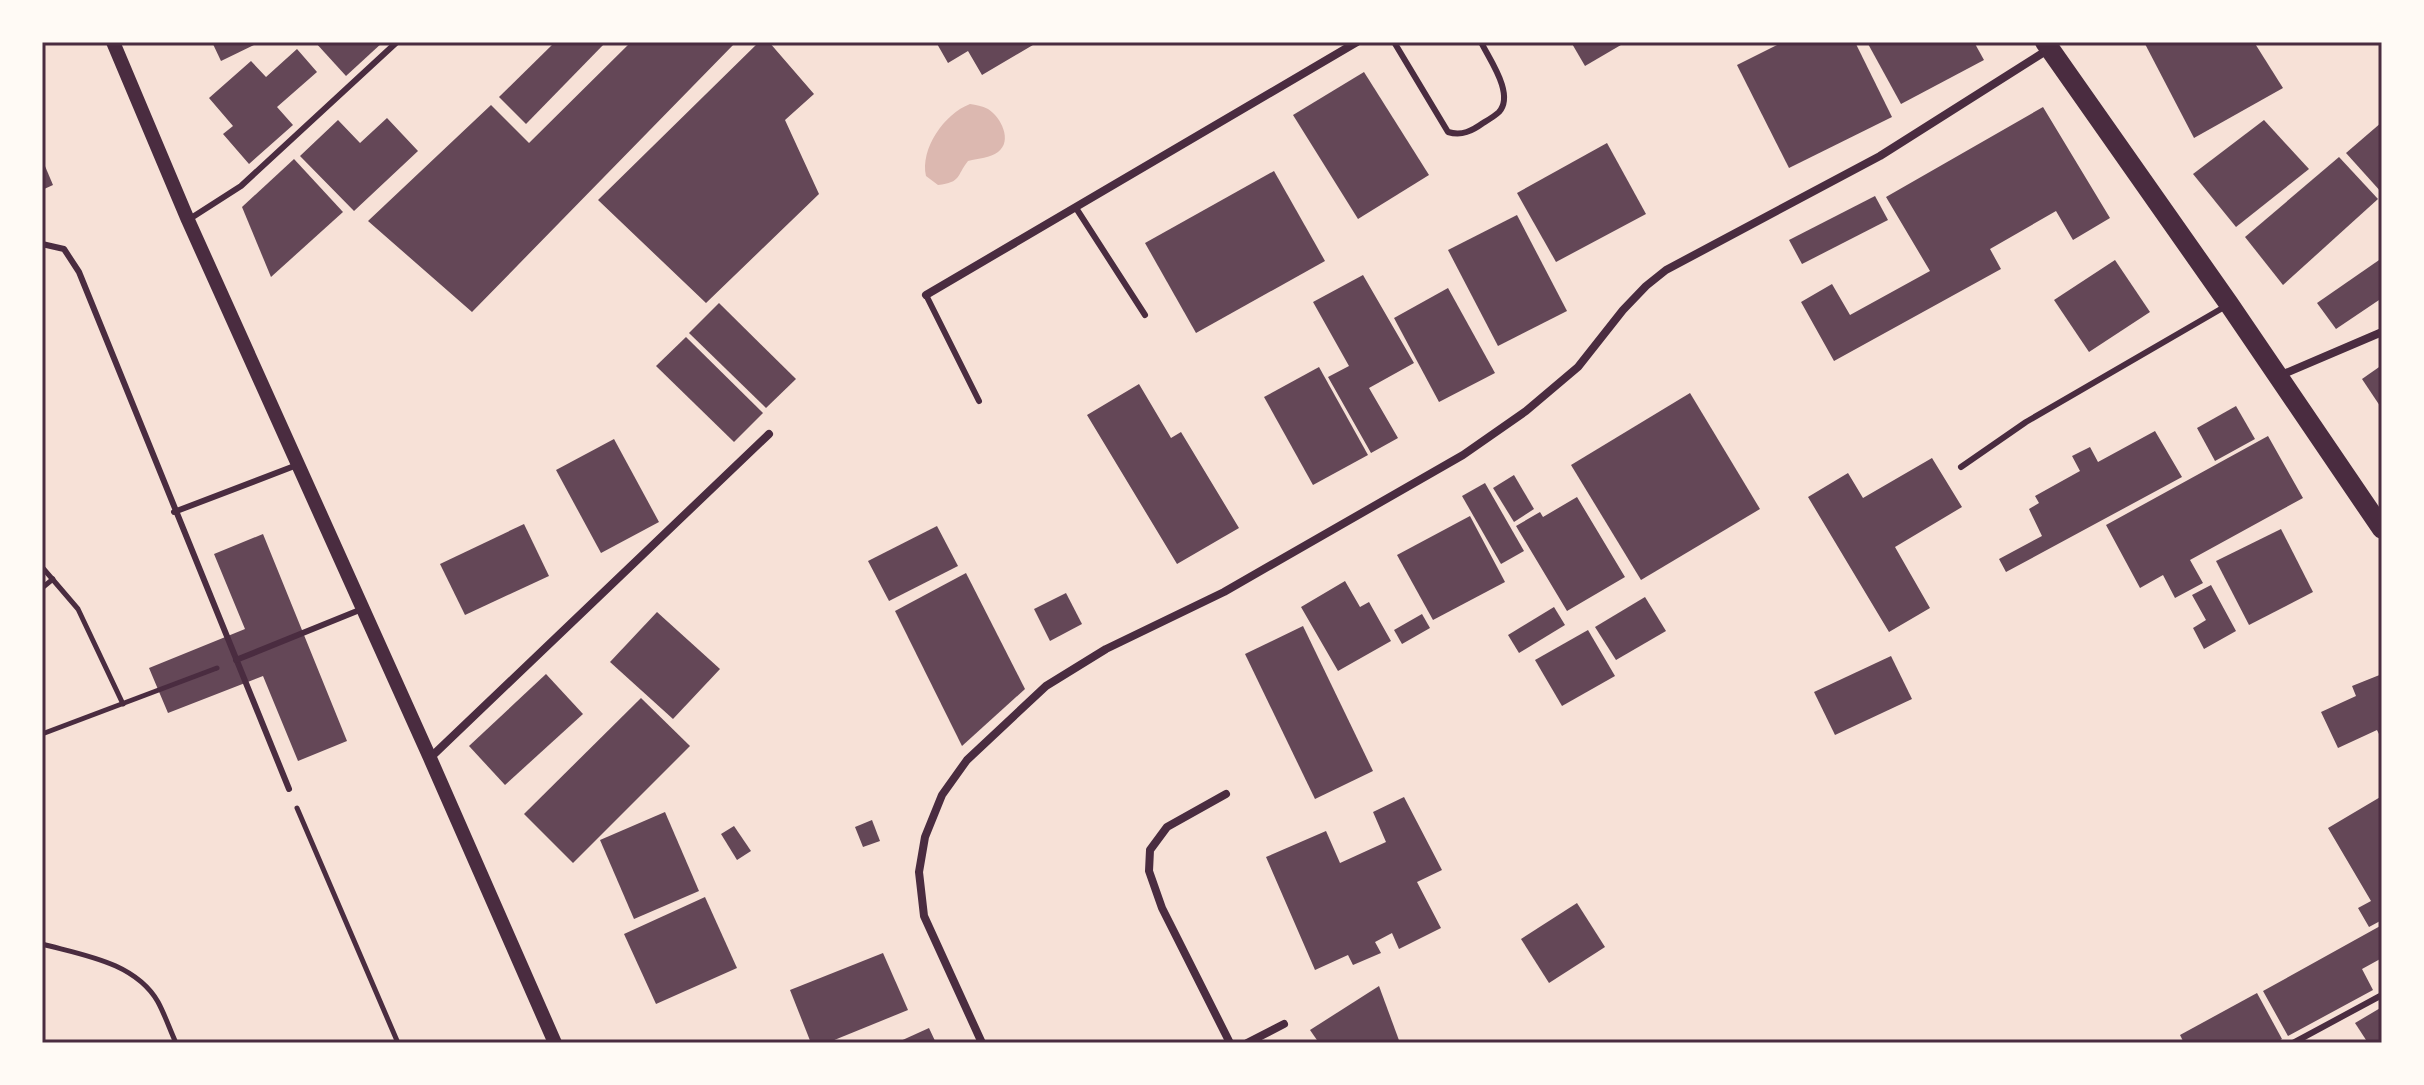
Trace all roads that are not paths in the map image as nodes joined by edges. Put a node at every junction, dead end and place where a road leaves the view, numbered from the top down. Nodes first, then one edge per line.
1 (113, 42) edge
2 (397, 42) edge
3 (1357, 42) edge
4 (1394, 42) edge
5 (1481, 42) edge
6 (2047, 45) edge
7 (1076, 208) junction
8 (188, 220) junction
9 (42, 244) edge
10 (926, 295) joint
11 (2229, 304) junction
12 (1145, 315) dead end
13 (2382, 332) edge
14 (2279, 376) junction
15 (979, 401) dead end
16 (769, 434) dead end
17 (297, 465) junction
18 (1961, 467) dead end
19 (174, 512) junction
20 (2382, 529) edge
21 (362, 609) junction
22 (236, 660) junction
23 (430, 758) junction
24 (289, 789) road end
25 (1226, 794) dead end
26 (2382, 995) edge
27 (1284, 1024) dead end
28 (555, 1043) edge
29 (982, 1043) edge
30 (1230, 1043) edge
31 (1249, 1043) edge
32 (2293, 1043) edge

1 - 8 street
2 - 8 lane
3 - 7 street
4 - 5 lane
6 - 11 main road
6 - 29 street
7 - 10 street
7 - 12 lane
8 - 17 street
9 - 19 lane
10 - 15 lane
11 - 14 main road
11 - 18 lane
13 - 14 street
14 - 20 main road
16 - 23 street
17 - 19 lane
17 - 21 street
19 - 22 lane
21 - 22 lane
21 - 23 street
22 - 24 lane
23 - 28 street
25 - 30 street
26 - 32 lane
27 - 31 street

